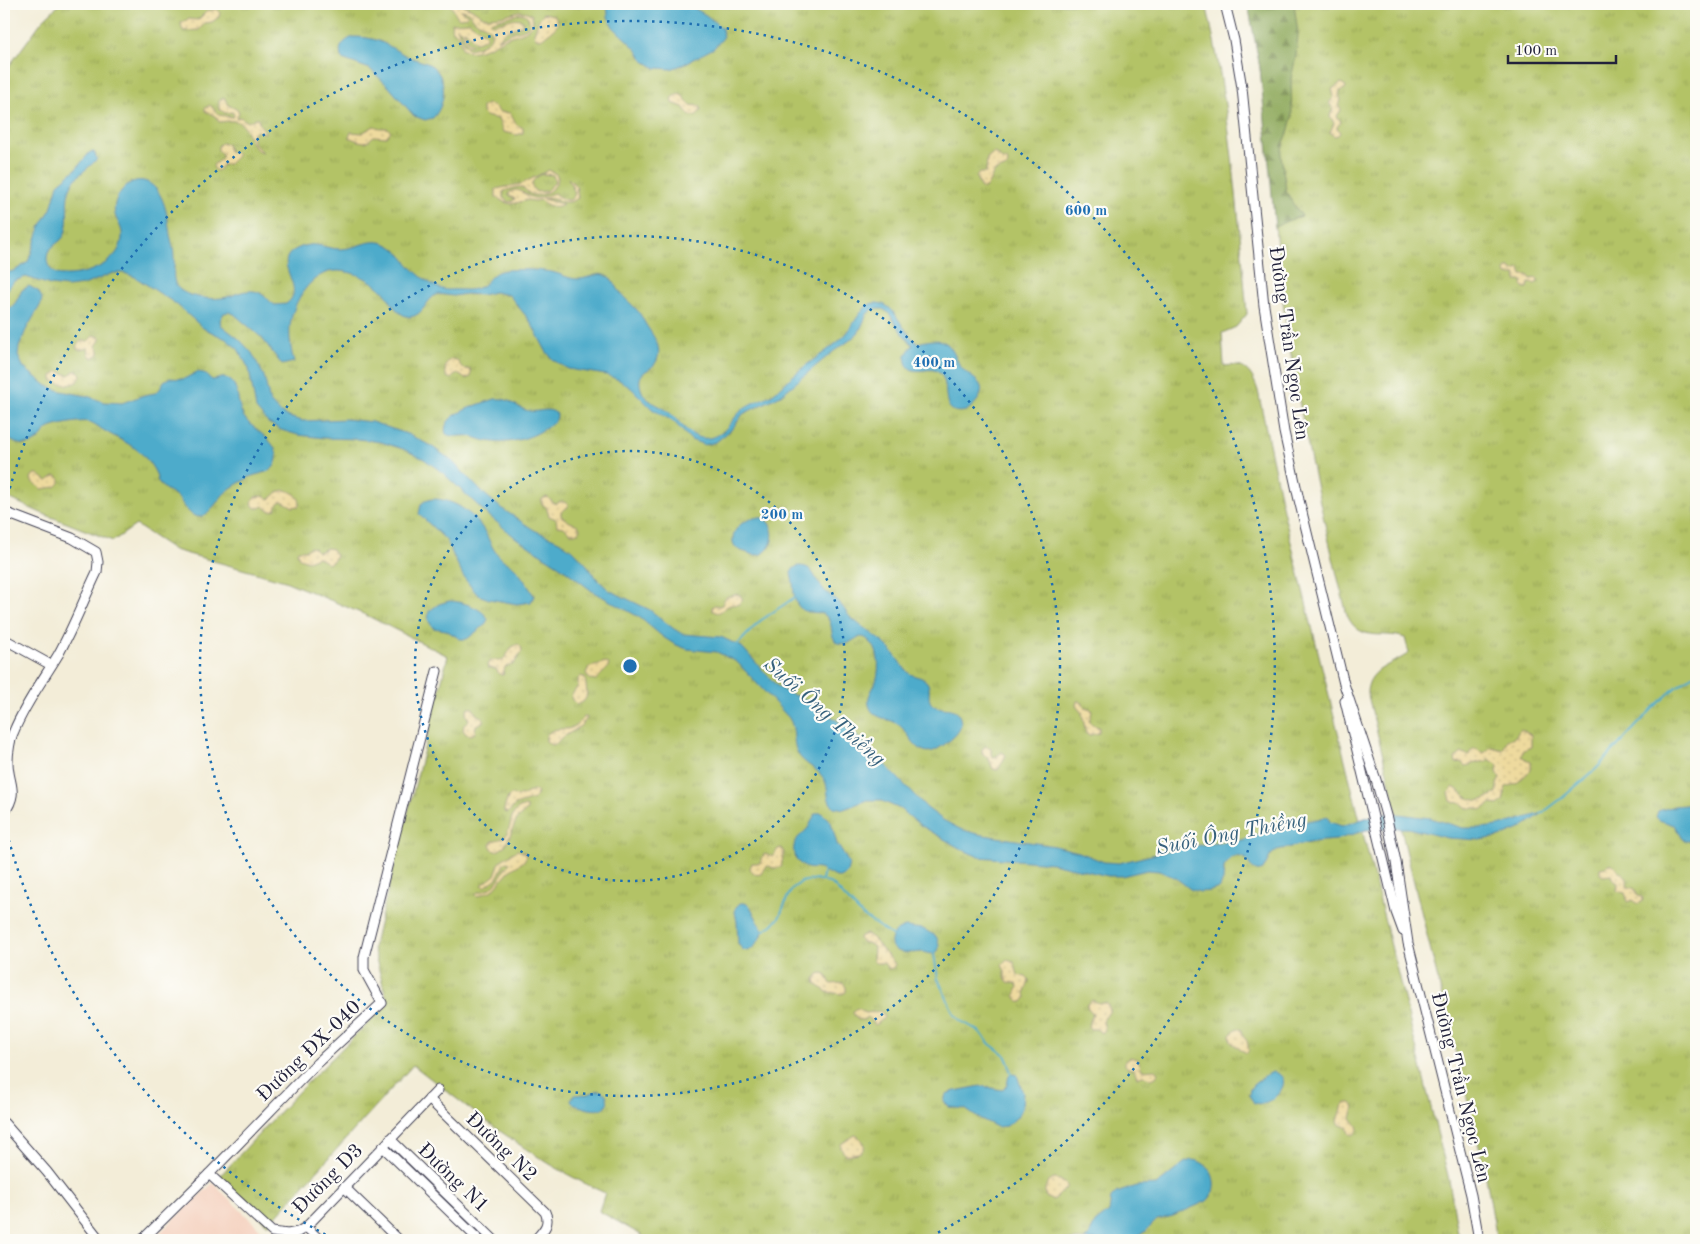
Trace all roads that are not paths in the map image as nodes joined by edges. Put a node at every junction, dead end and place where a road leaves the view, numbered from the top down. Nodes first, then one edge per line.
1 (1225, 4) edge
2 (4, 512) edge
3 (4, 639) edge
4 (51, 665) junction
5 (436, 670) dead end
6 (1344, 684) junction
7 (4, 812) edge
8 (1408, 943) junction
9 (438, 1090) dead end
10 (429, 1099) junction
11 (4, 1123) edge
12 (390, 1139) junction
13 (383, 1147) junction
14 (209, 1174) junction
15 (344, 1187) junction
16 (306, 1227) junction
17 (100, 1240) edge
18 (142, 1240) edge
19 (320, 1240) edge
20 (399, 1240) edge
21 (479, 1240) edge
22 (494, 1240) edge
23 (535, 1240) edge
24 (1479, 1240) edge

1 - 6 street, Đường Trần Ngọc Lên
2 - 4 street
3 - 4 street
4 - 7 street
5 - 14 street, Đường ĐX-040
6 - 8 street, Đường Trần Ngọc Lên
6 - 8 street, Đường Trần Ngọc Lên
8 - 24 street, Đường Trần Ngọc Lên
9 - 10 street, Đường D3
10 - 12 street, Đường D3
10 - 23 street, Đường N2
11 - 17 street
12 - 13 street, Đường D3
12 - 22 street, Đường N1
13 - 15 street, Đường D3
13 - 21 street, Đường N1
14 - 16 street, Đường D3
14 - 18 street, Đường ĐX-040
15 - 16 street, Đường D3
15 - 20 street
16 - 19 street

